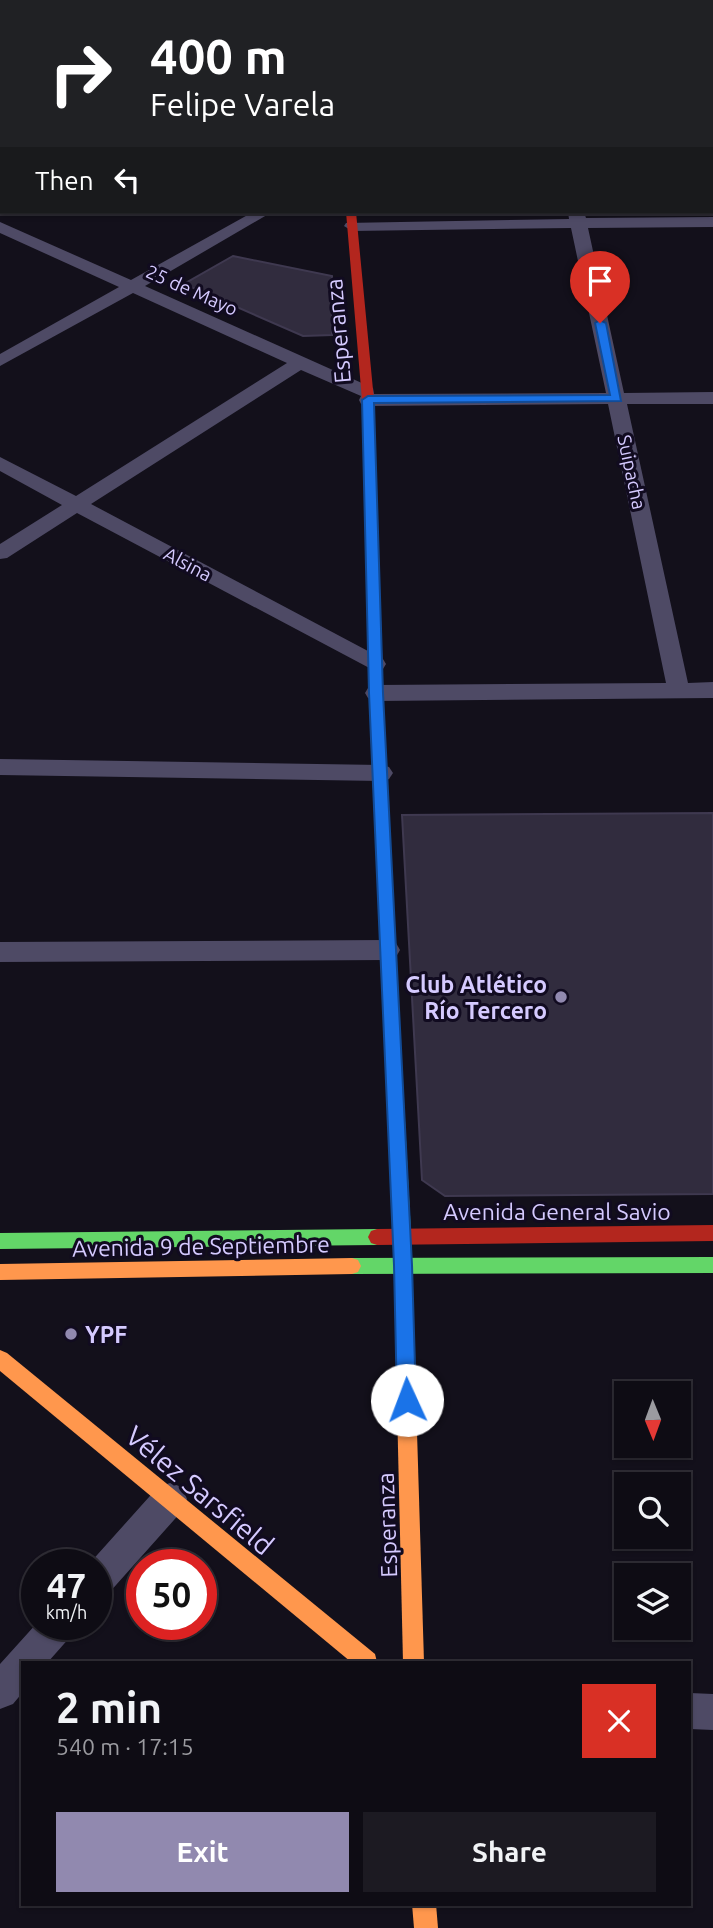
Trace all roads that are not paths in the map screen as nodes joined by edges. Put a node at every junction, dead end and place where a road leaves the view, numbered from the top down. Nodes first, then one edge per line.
1 (260, 214) edge
2 (578, 218) edge
3 (351, 219) edge
4 (713, 222) edge
5 (0, 227) edge
6 (132, 286) junction
7 (0, 361) edge
8 (301, 362) junction
9 (367, 396) junction
10 (617, 398) junction
11 (713, 398) edge
12 (0, 463) edge
13 (76, 504) junction
14 (0, 553) edge
15 (375, 664) junction
16 (713, 690) edge
17 (679, 691) junction
18 (376, 693) junction
19 (0, 767) edge
20 (381, 773) junction
21 (387, 950) junction
22 (0, 953) edge
23 (713, 1233) edge
24 (401, 1234) junction
25 (0, 1241) edge
26 (403, 1265) junction
27 (713, 1265) edge
28 (0, 1272) edge
29 (0, 1359) edge
30 (170, 1499) junction
31 (112, 1565) edge
32 (45, 1640) edge
33 (27, 1661) edge
34 (366, 1661) edge
35 (414, 1661) edge
36 (21, 1667) edge
37 (0, 1690) edge
38 (691, 1711) edge
39 (713, 1712) edge
40 (425, 1906) edge
41 (426, 1928) edge

1 - 6 street
2 - 3 street
2 - 4 street
2 - 10 street, Suipacha
3 - 9 main road, Esperanza
5 - 6 street, 25 de Mayo
6 - 7 street
6 - 8 street, 25 de Mayo
8 - 9 street, 25 de Mayo
8 - 13 street
9 - 10 street
9 - 15 main road, Esperanza
10 - 11 street
10 - 17 street, Suipacha
12 - 13 street, Alsina
13 - 14 street
13 - 15 street, Alsina
15 - 18 main road, Esperanza
16 - 17 street
17 - 18 street
18 - 20 main road, Esperanza
19 - 20 street
20 - 21 main road, Esperanza
21 - 22 street
21 - 24 main road, Esperanza
23 - 24 main road, Avenida General Savio
24 - 25 main road, Avenida 9 de Septiembre
24 - 26 main road, Esperanza
26 - 27 main road
26 - 28 main road, Avenida 9 de Septiembre
26 - 35 main road, Esperanza
29 - 30 main road, Vélez Sarsfield
30 - 31 street
30 - 34 main road, Vélez Sarsfield
32 - 33 street
36 - 37 street
38 - 39 street
40 - 41 main road

